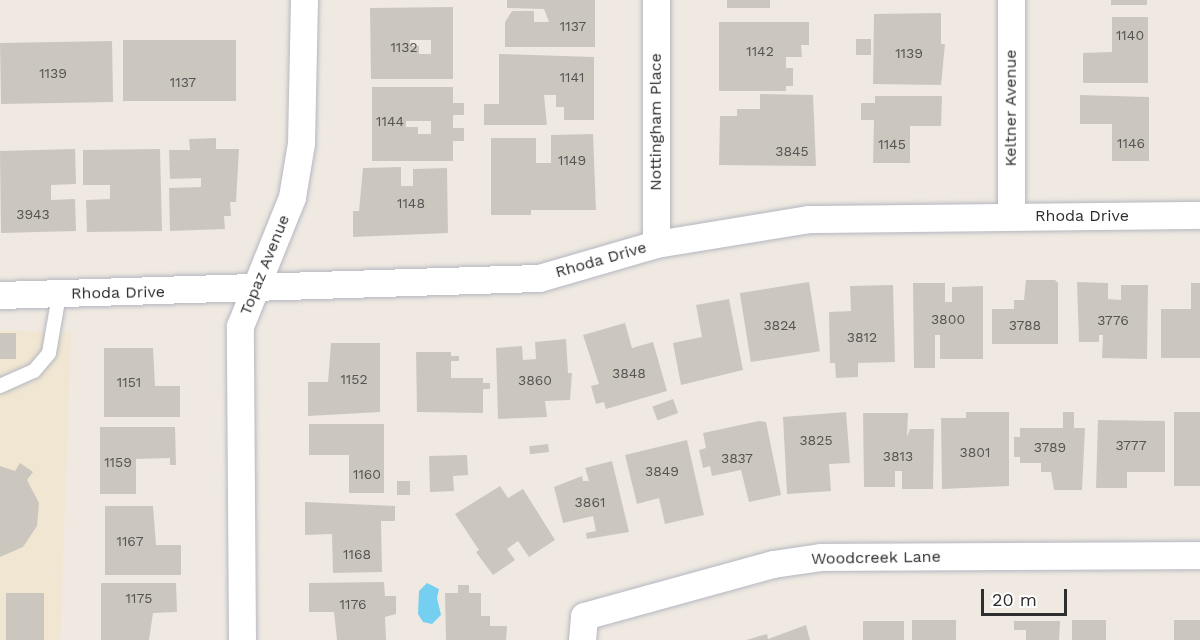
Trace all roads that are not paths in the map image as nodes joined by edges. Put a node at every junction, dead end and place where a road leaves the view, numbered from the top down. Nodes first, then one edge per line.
1 (304, 0) edge
2 (656, 0) edge
3 (1011, 0) edge
4 (1200, 215) edge
5 (1011, 216) junction
6 (656, 244) junction
7 (256, 290) junction
8 (58, 295) junction
9 (0, 296) edge
10 (0, 386) edge
11 (1200, 555) edge
12 (242, 640) edge
13 (582, 640) edge

1 - 7 street, Topaz Avenue
2 - 6 street, Nottingham Place
3 - 5 street, Keltner Avenue
4 - 5 street, Rhoda Drive
5 - 6 street, Rhoda Drive
6 - 7 street, Rhoda Drive
7 - 8 street, Rhoda Drive
7 - 12 street, Topaz Avenue
8 - 9 street, Rhoda Drive
8 - 10 lane
11 - 13 street, Woodcreek Lane

